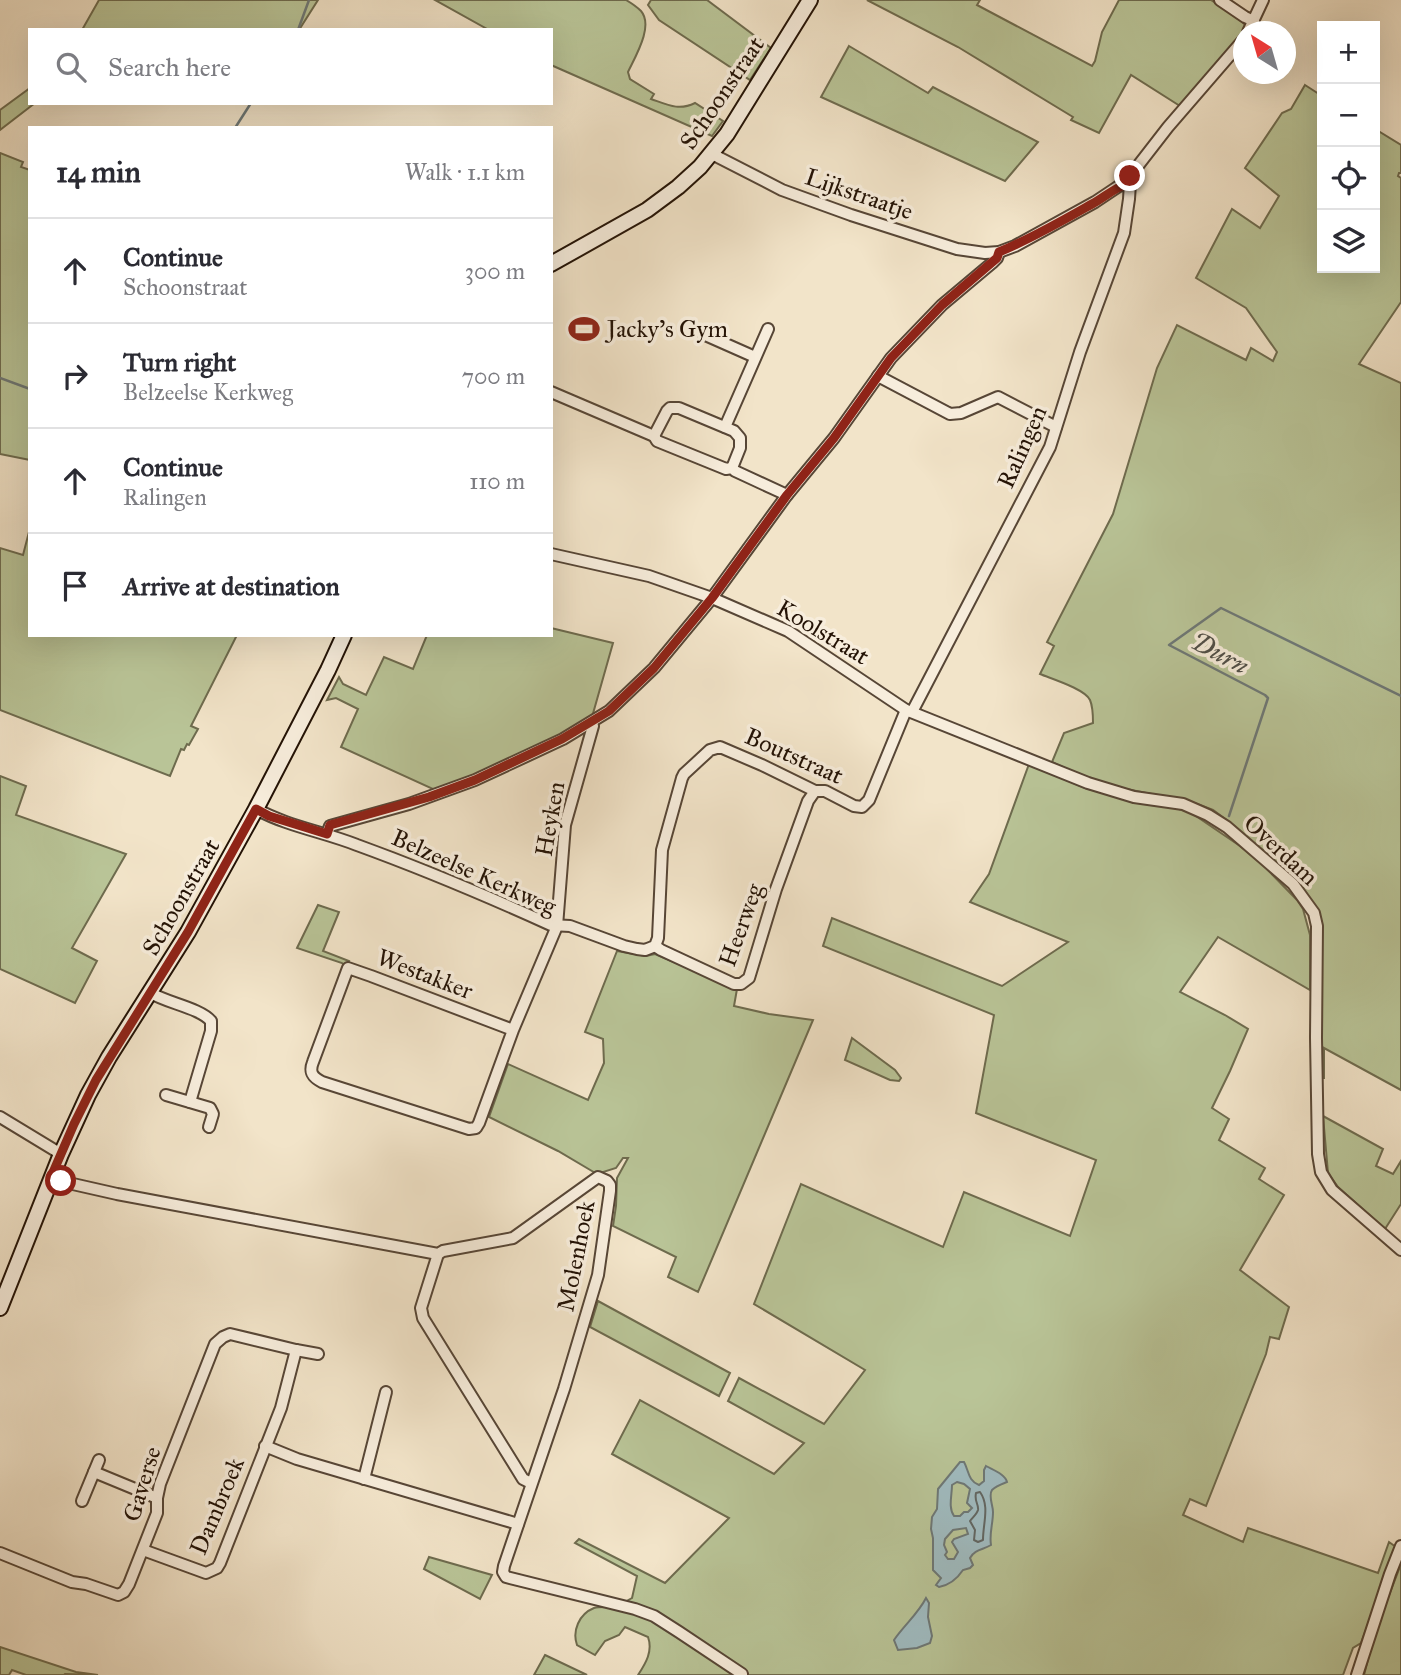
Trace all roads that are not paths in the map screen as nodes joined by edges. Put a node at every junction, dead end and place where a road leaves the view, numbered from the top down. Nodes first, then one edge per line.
1 (810, 0) edge
2 (1220, 0) edge
3 (1263, 0) edge
4 (1248, 21) edge
5 (1253, 21) edge
6 (1233, 53) edge
7 (712, 153) junction
8 (1130, 183) junction
9 (999, 252) junction
10 (553, 263) edge
11 (768, 329) dead end
12 (703, 334) dead end
13 (755, 356) junction
14 (878, 376) junction
15 (553, 393) edge
16 (725, 427) junction
17 (1056, 427) junction
18 (654, 436) junction
19 (732, 468) junction
20 (787, 495) junction
21 (553, 554) edge
22 (712, 598) junction
23 (343, 637) edge
24 (909, 711) junction
25 (592, 723) junction
26 (815, 792) junction
27 (256, 809) junction
28 (327, 834) junction
29 (557, 926) junction
30 (655, 946) junction
31 (151, 993) junction
32 (513, 1030) junction
33 (166, 1095) dead end
34 (190, 1102) junction
35 (0, 1117) edge
36 (209, 1127) dead end
37 (469, 1129) joint
38 (61, 1154) junction
39 (51, 1177) junction
40 (1401, 1250) edge
41 (438, 1254) junction
42 (0, 1308) edge
43 (296, 1350) junction
44 (318, 1354) dead end
45 (388, 1398) dead end
46 (265, 1446) junction
47 (99, 1460) dead end
48 (94, 1472) junction
49 (364, 1479) junction
50 (531, 1483) junction
51 (157, 1498) junction
52 (82, 1501) dead end
53 (518, 1524) junction
54 (1401, 1546) edge
55 (143, 1550) junction
56 (0, 1553) edge
57 (742, 1674) edge
58 (1357, 1675) edge

1 - 7 street, Schoonstraat
2 - 4 street
3 - 5 street
6 - 8 street, Ralingen
7 - 9 street, Lijkstraatje
7 - 10 street, Schoonstraat
8 - 9 street
8 - 17 street, Ralingen
9 - 14 street, Belzeelse Kerkweg
11 - 13 street
12 - 13 street
13 - 16 street
14 - 17 street
14 - 20 street, Belzeelse Kerkweg
15 - 18 street
16 - 18 street
16 - 19 street
17 - 24 street, Ralingen
18 - 19 street
19 - 20 street
20 - 22 street, Belzeelse Kerkweg
21 - 22 street, Koolstraat
22 - 24 street, Koolstraat
22 - 25 street, Belzeelse Kerkweg
23 - 27 street, Schoonstraat
24 - 26 street, Boutstraat
24 - 40 street, Overdam
25 - 28 street, Belzeelse Kerkweg
25 - 29 street, Heyken
26 - 30 street, Heerweg
26 - 30 street, Boutstraat
27 - 28 street, Belzeelse Kerkweg
27 - 31 street, Schoonstraat
28 - 29 street, Belzeelse Kerkweg
29 - 30 street
29 - 32 street, Belzeelse Kerkweg
31 - 34 street
31 - 38 street, Schoonstraat
32 - 37 street, Belzeelse Kerkweg
32 - 37 street, Westakker
33 - 34 street
34 - 36 street
35 - 38 street
38 - 39 street, Schoonstraat
39 - 41 street, Molenhoek
39 - 42 street, Schoonstraat
41 - 50 street
41 - 50 street, Molenhoek
43 - 44 street, Gaverse
43 - 46 street
43 - 51 street, Gaverse
45 - 49 street
46 - 49 street, Dambroek
46 - 55 street, Dambroek
47 - 48 street
48 - 51 street
48 - 52 street
49 - 53 street, Dambroek
50 - 53 street, Molenhoek
51 - 55 street, Gaverse
53 - 57 street, Molenhoek
54 - 58 street
55 - 56 street, Gaverse

